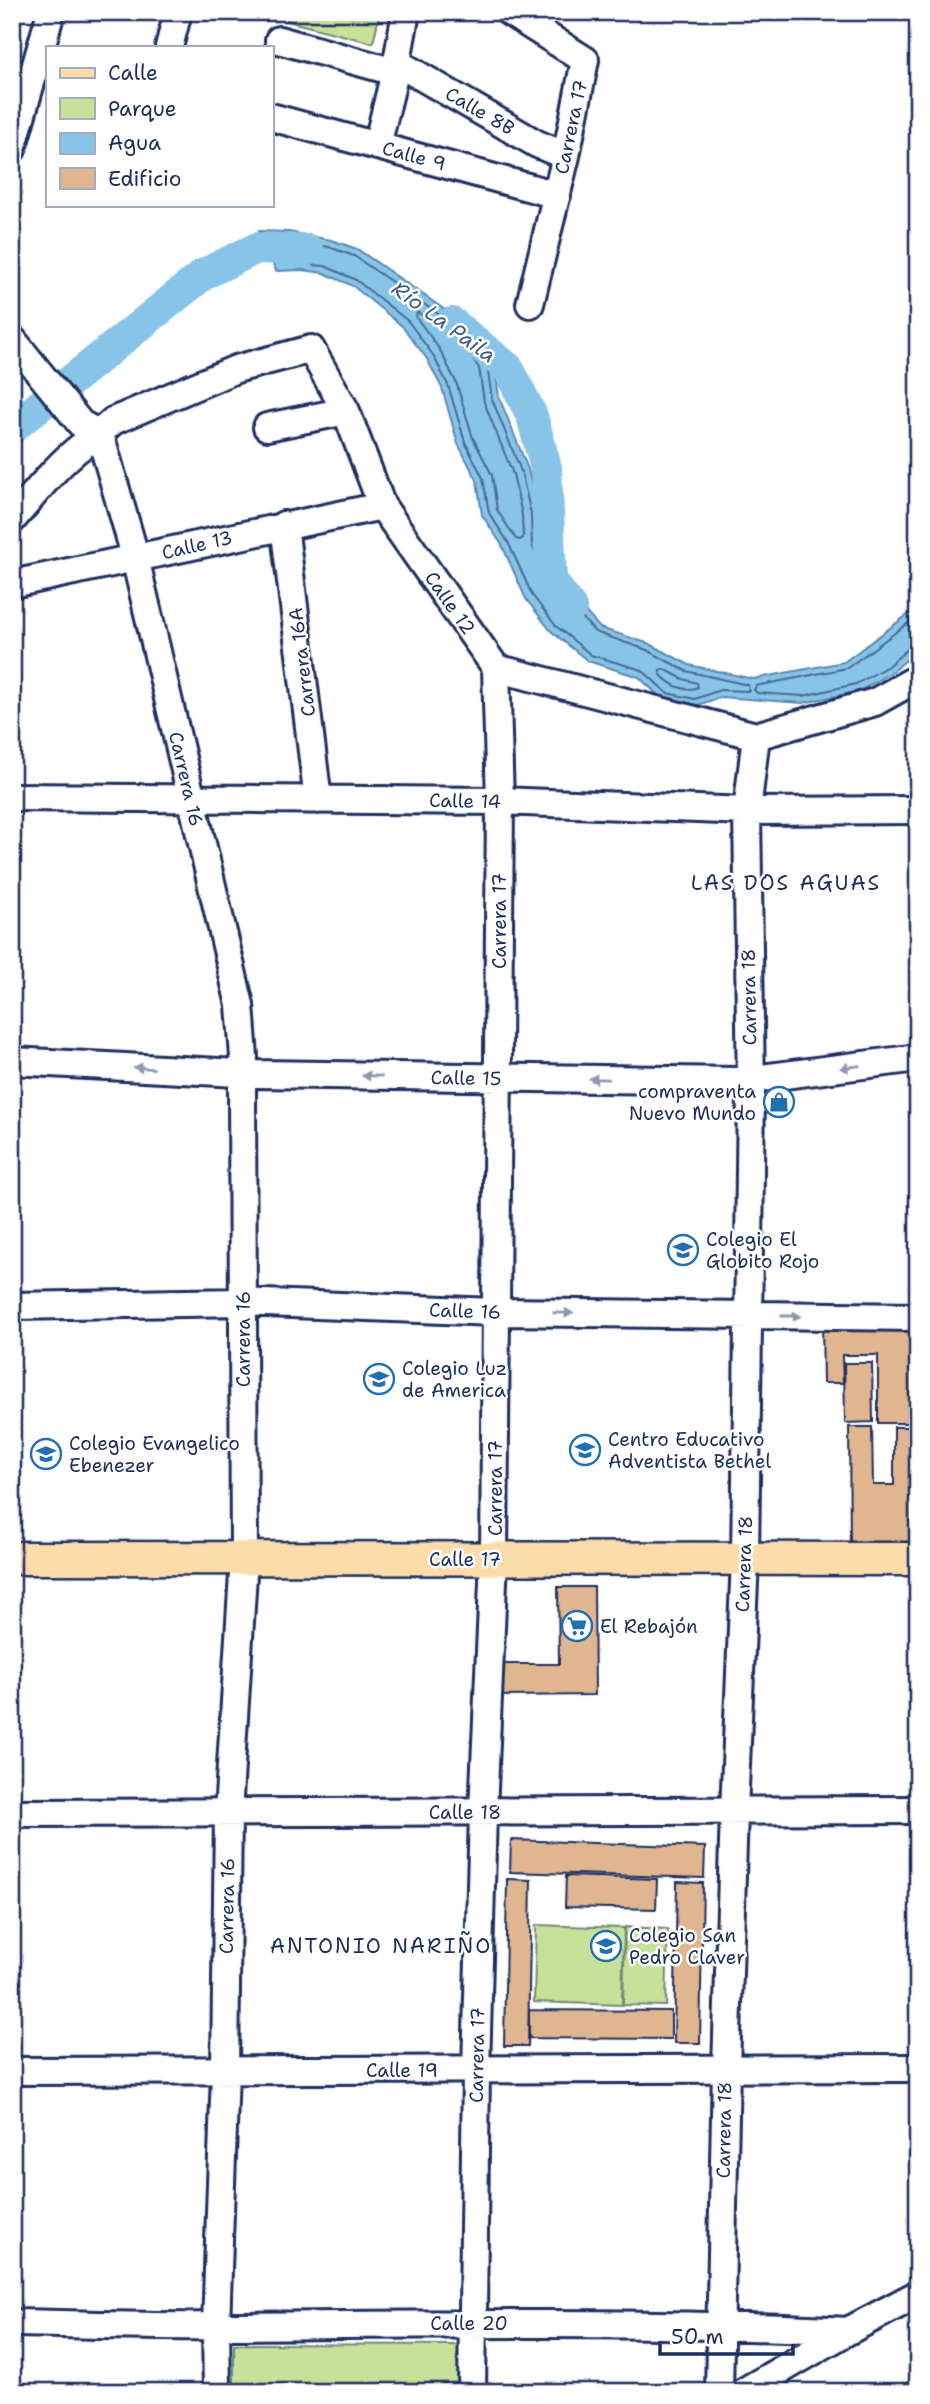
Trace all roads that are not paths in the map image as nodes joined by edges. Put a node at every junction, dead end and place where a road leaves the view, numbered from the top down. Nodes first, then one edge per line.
1 (51, 12) edge
2 (178, 12) edge
3 (406, 12) edge
4 (509, 12) edge
5 (279, 40) dead end
6 (169, 46) edge
7 (32, 63) edge
8 (396, 67) junction
9 (273, 118) edge
10 (377, 146) junction
11 (12, 149) edge
12 (566, 156) junction
13 (557, 195) junction
14 (530, 304) dead end
15 (15, 343) edge
16 (346, 411) junction
17 (267, 427) dead end
18 (90, 429) junction
19 (382, 506) junction
20 (12, 520) edge
21 (284, 525) junction
22 (134, 559) junction
23 (12, 583) edge
24 (496, 668) junction
25 (918, 678) edge
26 (756, 736) junction
27 (12, 797) edge
28 (190, 797) junction
29 (318, 800) junction
30 (500, 801) junction
31 (918, 810) edge
32 (747, 811) junction
33 (918, 1059) edge
34 (12, 1060) edge
35 (242, 1073) junction
36 (498, 1078) junction
37 (751, 1081) junction
38 (242, 1302) junction
39 (12, 1306) edge
40 (495, 1312) junction
41 (749, 1316) junction
42 (918, 1317) edge
43 (12, 1558) edge
44 (244, 1558) junction
45 (494, 1559) junction
46 (745, 1559) junction
47 (918, 1559) edge
48 (918, 1810) edge
49 (734, 1811) junction
50 (483, 1812) junction
51 (12, 1813) edge
52 (228, 1813) junction
53 (918, 2068) edge
54 (726, 2069) junction
55 (476, 2070) junction
56 (12, 2071) edge
57 (225, 2071) junction
58 (918, 2294) edge
59 (474, 2322) junction
60 (12, 2323) edge
61 (720, 2324) junction
62 (216, 2326) junction
63 (848, 2331) junction
64 (217, 2392) edge
65 (472, 2392) edge
66 (719, 2392) edge
67 (743, 2392) edge

1 - 7 street
2 - 6 street
3 - 8 street
4 - 12 street, Carrera 17
5 - 8 street, Calle 8B
7 - 11 street
8 - 10 street
8 - 12 street, Calle 8B
9 - 10 street, Calle 9
10 - 13 street, Calle 9
12 - 13 street, Carrera 17
13 - 14 street, Carrera 17
15 - 18 street, Carrera 16
16 - 17 street
16 - 18 street, Calle 12
16 - 19 street, Calle 12
18 - 20 street
18 - 22 street, Carrera 16
19 - 21 street, Calle 13
19 - 24 street, Calle 12
21 - 22 street, Calle 13
21 - 29 street, Carrera 16A
22 - 23 street, Calle 13
22 - 28 street, Carrera 16
24 - 26 street
24 - 30 street, Carrera 17
25 - 26 street
26 - 32 street, Carrera 18
27 - 28 street, Calle 14
28 - 29 street, Calle 14
28 - 35 street, Carrera 16
29 - 30 street, Calle 14
30 - 32 street, Calle 14
30 - 36 street, Carrera 17
31 - 32 street, Calle 14
32 - 37 street, Carrera 18
33 -> 37 street, Calle 15
35 -> 34 street, Calle 15
36 -> 35 street, Calle 15
35 - 38 street, Carrera 16
37 -> 36 street, Calle 15
36 - 40 street, Carrera 17
37 - 41 street, Carrera 18
38 - 39 street, Calle 16
38 - 40 street, Calle 16
38 - 44 street, Carrera 16
40 -> 41 street, Calle 16
40 - 45 street, Carrera 17
41 -> 42 street, Calle 16
41 - 46 street, Carrera 18
43 - 44 main road, Calle 17
44 - 45 main road, Calle 17
44 - 52 street, Carrera 16
45 - 46 main road, Calle 17
45 - 50 street, Carrera 17
46 - 47 main road, Calle 17
46 - 49 street, Carrera 18
48 - 49 street, Calle 18
49 - 50 street, Calle 18
49 - 54 street, Carrera 18
50 - 52 street, Calle 18
50 - 55 street, Carrera 17
51 - 52 street, Calle 18
52 - 57 street, Carrera 16
53 - 54 street, Calle 19
54 - 55 street, Calle 19
54 - 61 street, Carrera 18
55 - 57 street, Calle 19
55 - 59 street, Carrera 17
56 - 57 street, Calle 19
57 - 62 street, Carrera 16
58 - 63 street
59 - 61 street, Calle 20
59 - 62 street, Calle 20
59 - 65 street, Carrera 17
60 - 62 street, Calle 20
61 - 63 street, Calle 20
61 - 66 street, Carrera 18
62 - 64 street, Carrera 16
63 - 67 street

